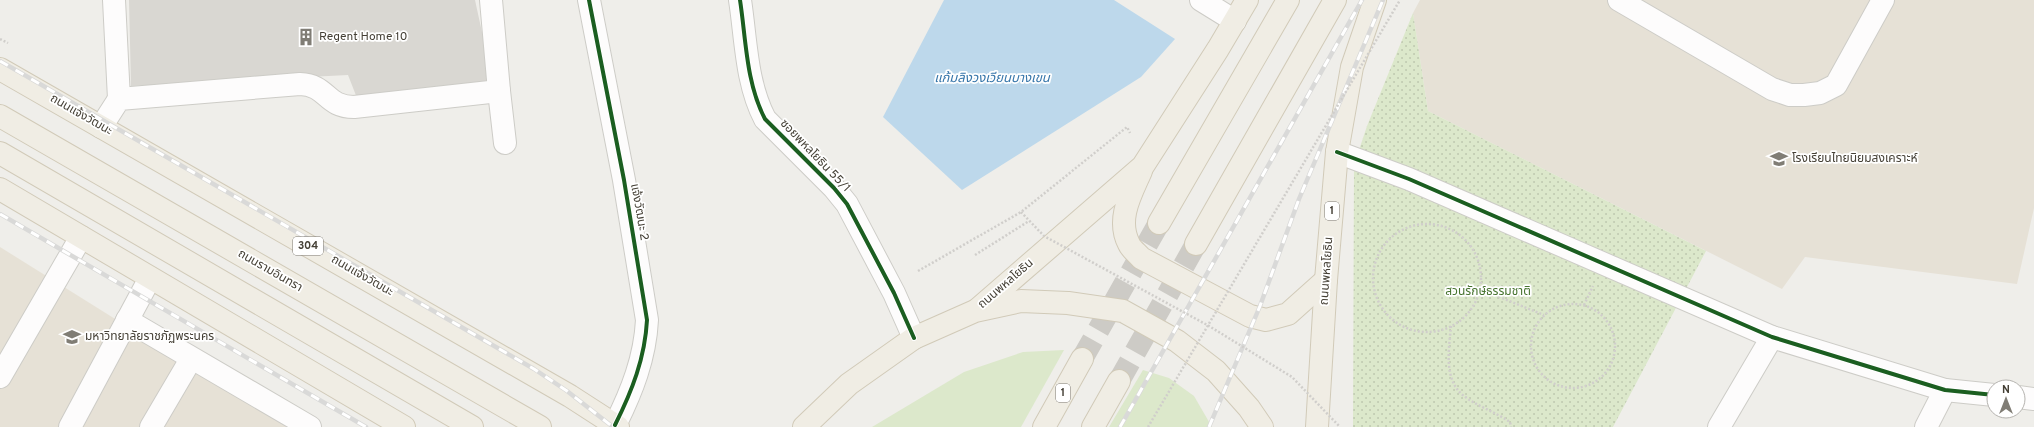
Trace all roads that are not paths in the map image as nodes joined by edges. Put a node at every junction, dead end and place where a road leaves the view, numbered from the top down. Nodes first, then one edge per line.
1 (114, 0) edge
2 (491, 0) edge
3 (589, 0) edge
4 (740, 0) edge
5 (1201, 0) edge
6 (1247, 0) edge
7 (1288, 0) edge
8 (1335, 0) edge
9 (1375, 0) edge
10 (1619, 0) edge
11 (1883, 0) edge
12 (1235, 21) junction
13 (0, 69) edge
14 (500, 91) junction
15 (119, 99) junction
16 (0, 116) edge
17 (101, 127) junction
18 (505, 143) dead end
19 (1337, 152) junction
20 (0, 153) edge
21 (1143, 166) junction
22 (0, 189) edge
23 (1158, 224) tunnel mouth
24 (82, 237) junction
25 (1196, 244) tunnel mouth
26 (150, 278) junction
27 (1326, 280) junction
28 (976, 311) junction
29 (127, 320) junction
30 (1772, 337) junction
31 (914, 338) junction
32 (191, 359) junction
33 (1082, 359) tunnel mouth
34 (0, 377) edge
35 (1119, 381) tunnel mouth
36 (1945, 390) junction
37 (1986, 394) edge
38 (617, 426) edge
39 (70, 427) edge
40 (151, 427) edge
41 (310, 427) edge
42 (404, 427) edge
43 (472, 427) edge
44 (540, 427) edge
45 (804, 427) edge
46 (1044, 427) edge
47 (1093, 427) edge
48 (1262, 427) edge
49 (1318, 427) edge
50 (1719, 427) edge
51 (1926, 427) edge

1 - 15 street
2 - 14 street
3 - 38 street, แจ้งวัฒนะ 2
4 - 31 street, ซอยพหลโยธิน 55/1
5 - 12 street
6 - 12 main road, ถนนพหลโยธิน
7 - 23 main road
8 - 25 main road
9 - 19 main road, ถนนพหลโยธิน / 1
10 - 11 street
12 - 21 main road, ถนนพหลโยธิน
13 - 17 main road, ถนนแจ้งวัฒนะ / 304
14 - 15 street
14 - 18 street
15 - 17 street
16 - 44 main road, ถนนรามอินทรา
17 - 38 main road, ถนนแจ้งวัฒนะ / 304
19 - 27 main road, ถนนพหลโยธิน / 1
19 - 30 street
20 - 43 main road
21 - 27 main road
21 - 28 main road, ถนนพหลโยธิน
22 - 24 main road
24 - 26 main road
24 - 34 street
26 - 29 street
26 - 42 main road
27 - 49 main road, ถนนพหลโยธิน / 1
28 - 31 main road
28 - 48 main road
29 - 32 street
29 - 39 street
30 - 36 street
30 - 50 street
31 - 45 main road
32 - 40 street
32 - 41 street
33 - 46 main road, 1
35 - 47 main road
36 - 37 street
36 - 51 street

